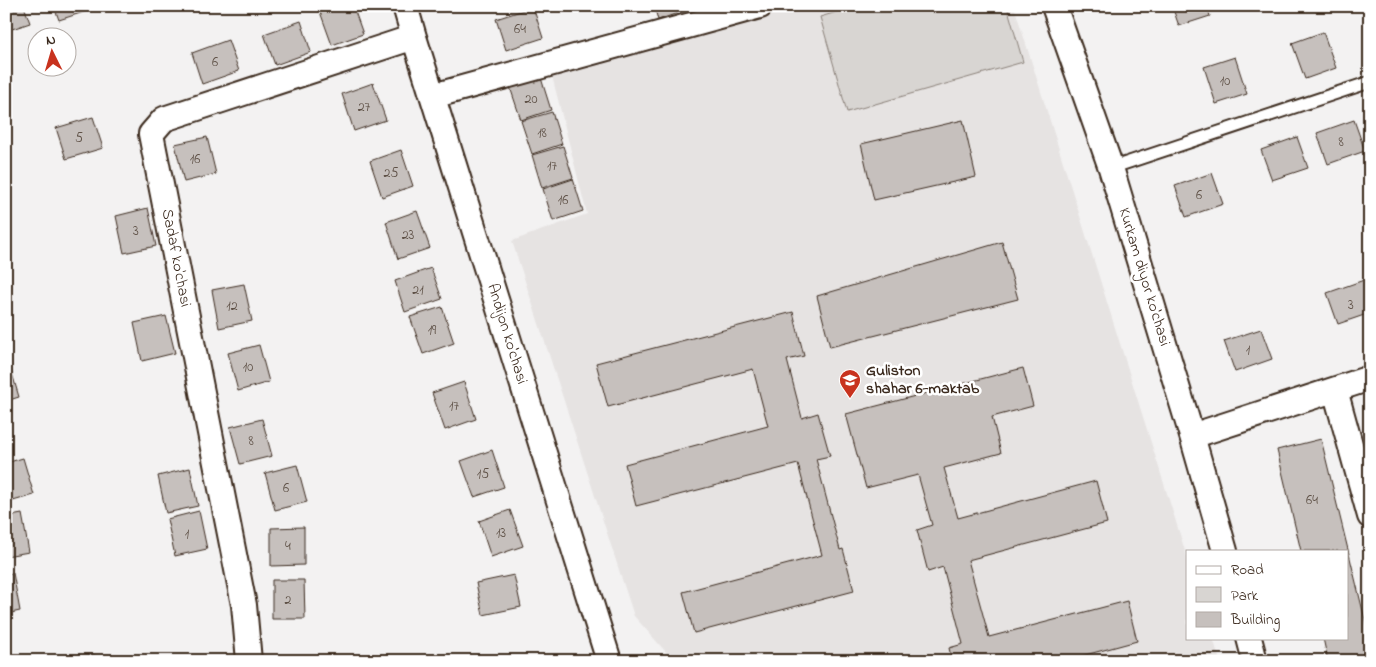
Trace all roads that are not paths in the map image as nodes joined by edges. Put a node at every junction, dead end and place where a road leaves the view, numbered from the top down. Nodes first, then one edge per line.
1 (405, 6) edge
2 (760, 6) edge
3 (1054, 6) edge
4 (414, 37) junction
5 (1370, 82) edge
6 (433, 96) junction
7 (1111, 168) junction
8 (1370, 378) edge
9 (1334, 390) junction
10 (1192, 436) junction
11 (1370, 516) edge
12 (1225, 550) edge
13 (1250, 640) edge
14 (249, 661) edge
15 (609, 661) edge
16 (1255, 661) edge

1 - 4 street, Andijon ko'chasi
2 - 6 street
3 - 7 street, Kurkam diyor ko'chasi
4 - 6 street, Andijon ko'chasi
4 - 14 street, Sadaf ko'chasi
5 - 7 lane
6 - 15 street, Andijon ko'chasi
7 - 10 street, Kurkam diyor ko'chasi
8 - 9 street
9 - 10 street
9 - 11 street
10 - 12 street, Kurkam diyor ko'chasi
13 - 16 street

